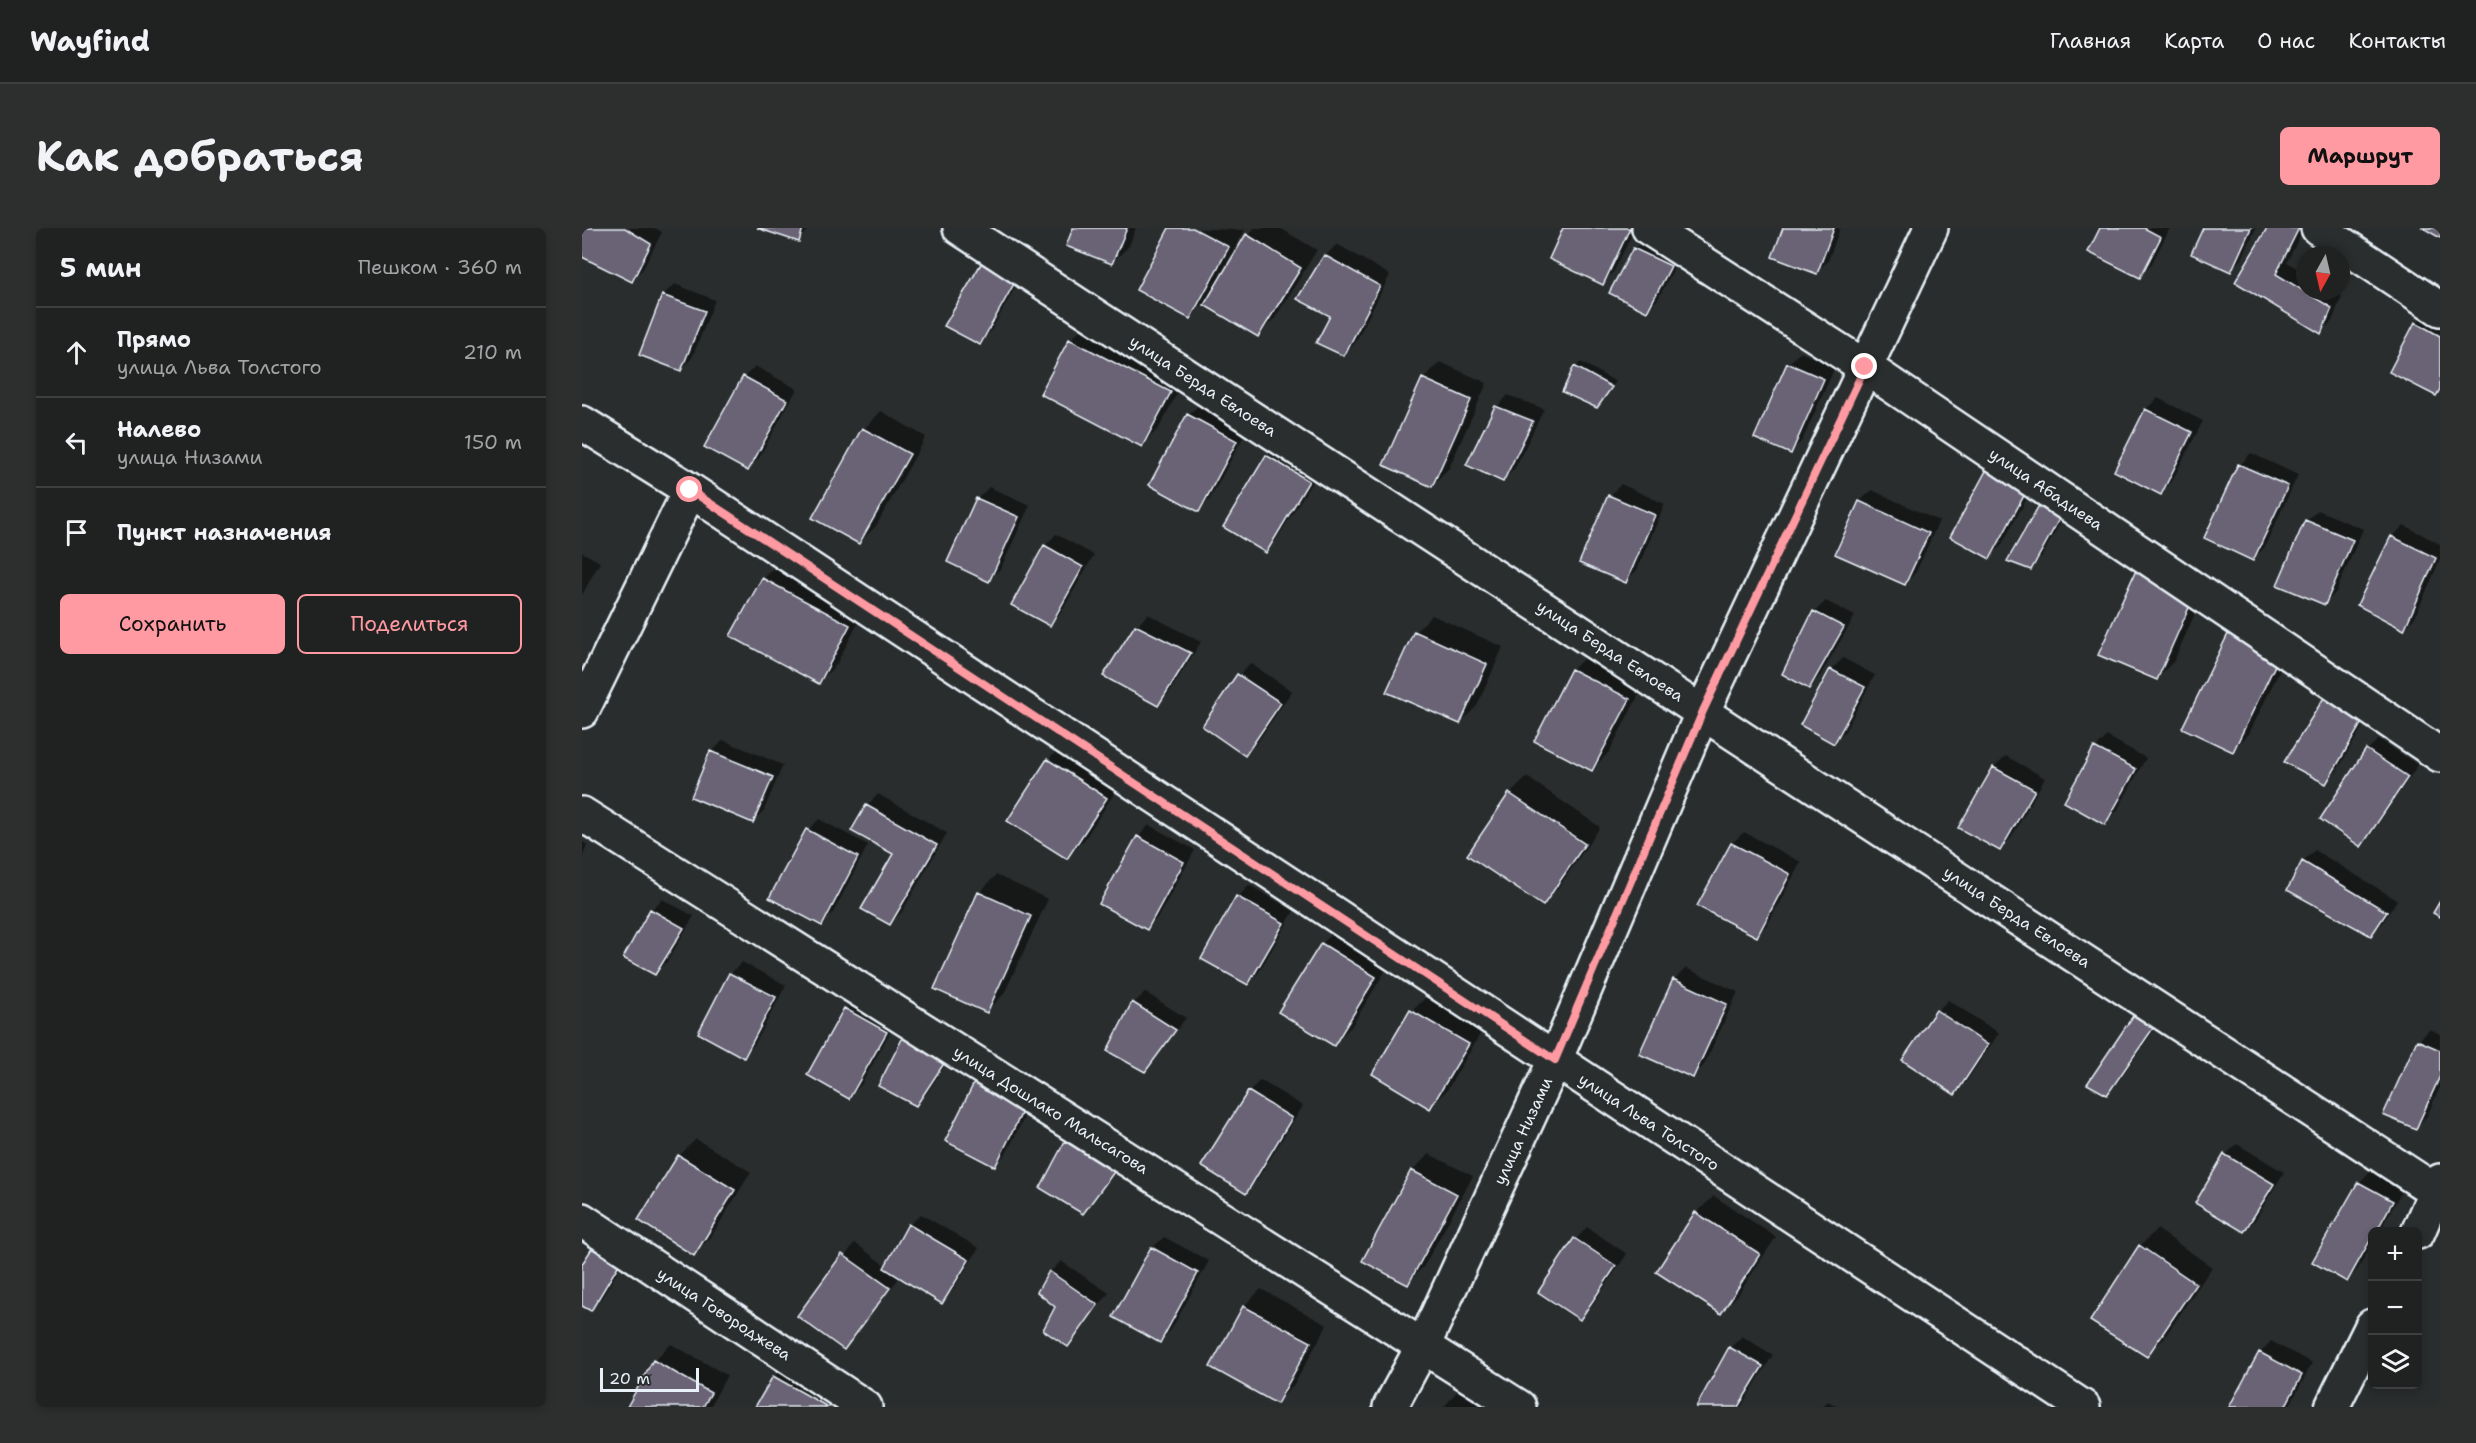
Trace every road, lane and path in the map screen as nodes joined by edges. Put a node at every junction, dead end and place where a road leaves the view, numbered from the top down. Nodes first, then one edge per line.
1 (960, 228) edge
2 (1649, 228) edge
3 (1931, 228) edge
4 (2318, 228) edge
5 (2440, 309) edge
6 (1865, 367) junction
7 (582, 423) edge
8 (690, 490) junction
9 (582, 711) edge
10 (1703, 711) junction
11 (2440, 755) edge
12 (582, 814) edge
13 (1555, 1060) junction
14 (2439, 1189) edge
15 (582, 1220) edge
16 (2420, 1227) edge
17 (2368, 1335) edge
18 (1423, 1347) junction
19 (865, 1407) edge
20 (1390, 1407) edge
21 (1519, 1407) edge
22 (2083, 1407) edge
23 (2332, 1407) edge

1 - 10 street, улица Берда Евлоева
2 - 6 street, улица Абадиева
3 - 6 street, улица Низами
4 - 5 street
6 - 10 street, улица Низами
6 - 11 street, улица Абадиева
7 - 8 street, улица Льва Толстого
8 - 9 street
8 - 13 street, улица Льва Толстого
10 - 13 street, улица Низами
10 - 14 street, улица Берда Евлоева
12 - 18 street, улица Дошлако Мальсагова
13 - 18 street, улица Низами
13 - 22 street, улица Льва Толстого
14 - 16 street
15 - 19 street, улица Говороджева
17 - 23 street
18 - 20 street, улица Низами
18 - 21 street, улица Дошлако Мальсагова

